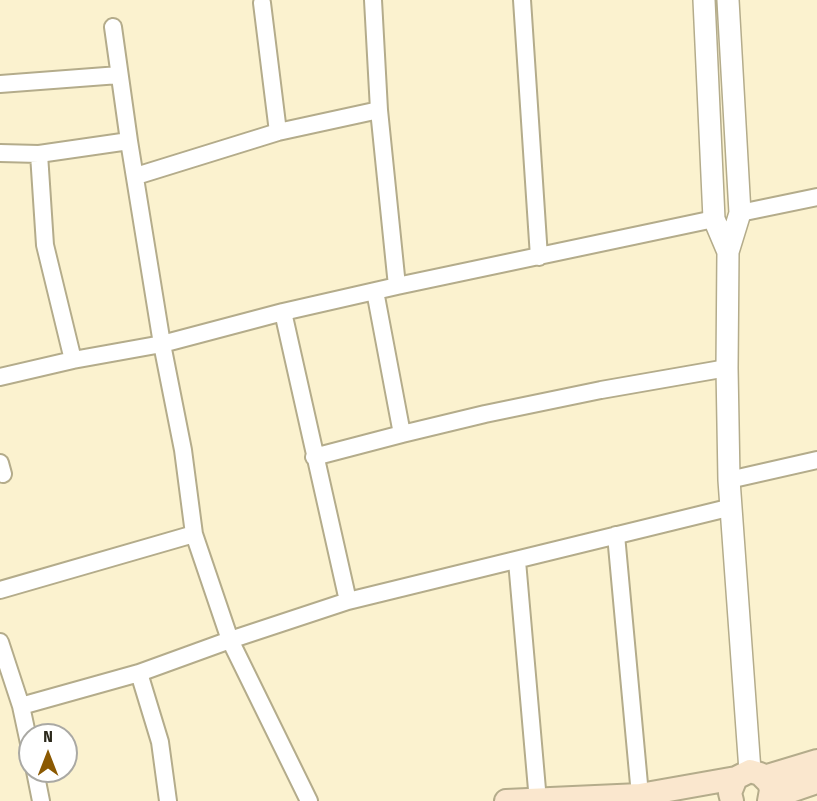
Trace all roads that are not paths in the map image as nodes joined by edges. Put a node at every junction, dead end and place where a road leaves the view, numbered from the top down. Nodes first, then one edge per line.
1 (373, 0) edge
2 (522, 0) edge
3 (704, 0) edge
4 (728, 0) edge
5 (262, 3) dead end
6 (113, 27) dead end
7 (119, 75) junction
8 (0, 84) edge
9 (379, 110) junction
10 (278, 132) junction
11 (129, 141) junction
12 (0, 153) edge
13 (39, 154) junction
14 (136, 176) junction
15 (817, 197) edge
16 (740, 213) junction
17 (714, 219) junction
18 (728, 252) junction
19 (539, 257) junction
20 (397, 286) junction
21 (375, 291) junction
22 (283, 312) junction
23 (162, 344) junction
24 (73, 360) junction
25 (727, 368) junction
26 (0, 377) edge
27 (402, 434) junction
28 (314, 457) junction
29 (817, 460) edge
30 (729, 480) junction
31 (732, 507) junction
32 (194, 534) junction
33 (616, 536) junction
34 (517, 561) junction
35 (0, 590) edge
36 (348, 601) junction
37 (230, 640) junction
38 (0, 642) edge
39 (139, 673) junction
40 (21, 706) junction
41 (25, 723) edge
42 (817, 761) edge
43 (817, 782) edge
44 (37, 783) edge
45 (740, 788) edge
46 (640, 795) junction
47 (538, 800) edge
48 (770, 800) edge
49 (41, 801) edge
50 (168, 801) edge
51 (309, 801) edge
52 (507, 801) edge

1 - 9 street
2 - 19 street
3 - 17 street
4 - 16 street
5 - 10 street
6 - 7 street
7 - 8 street
7 - 11 street
9 - 10 street
9 - 20 street
10 - 14 street
11 - 13 street
11 - 14 street
12 - 13 street
13 - 24 street
14 - 23 street
15 - 16 street
16 - 18 street
17 - 18 street
17 - 19 street
18 - 25 street
19 - 20 street
20 - 21 street
21 - 22 street
21 - 27 street
22 - 23 street
22 - 28 street
23 - 24 street
23 - 32 street
24 - 26 street
25 - 27 street
25 - 30 street
27 - 28 street
28 - 36 street
29 - 30 street
30 - 31 street
31 - 33 street
31 - 45 street
32 - 35 street
32 - 37 street
33 - 34 street
33 - 46 street
34 - 36 street
34 - 47 street
36 - 37 street
37 - 39 street
37 - 51 street
38 - 40 street
39 - 40 street
39 - 50 street
40 - 41 street
42 - 45 main road
43 - 48 main road
44 - 49 street
45 - 46 main road
45 - 48 main road
46 - 47 main road
47 - 52 main road

